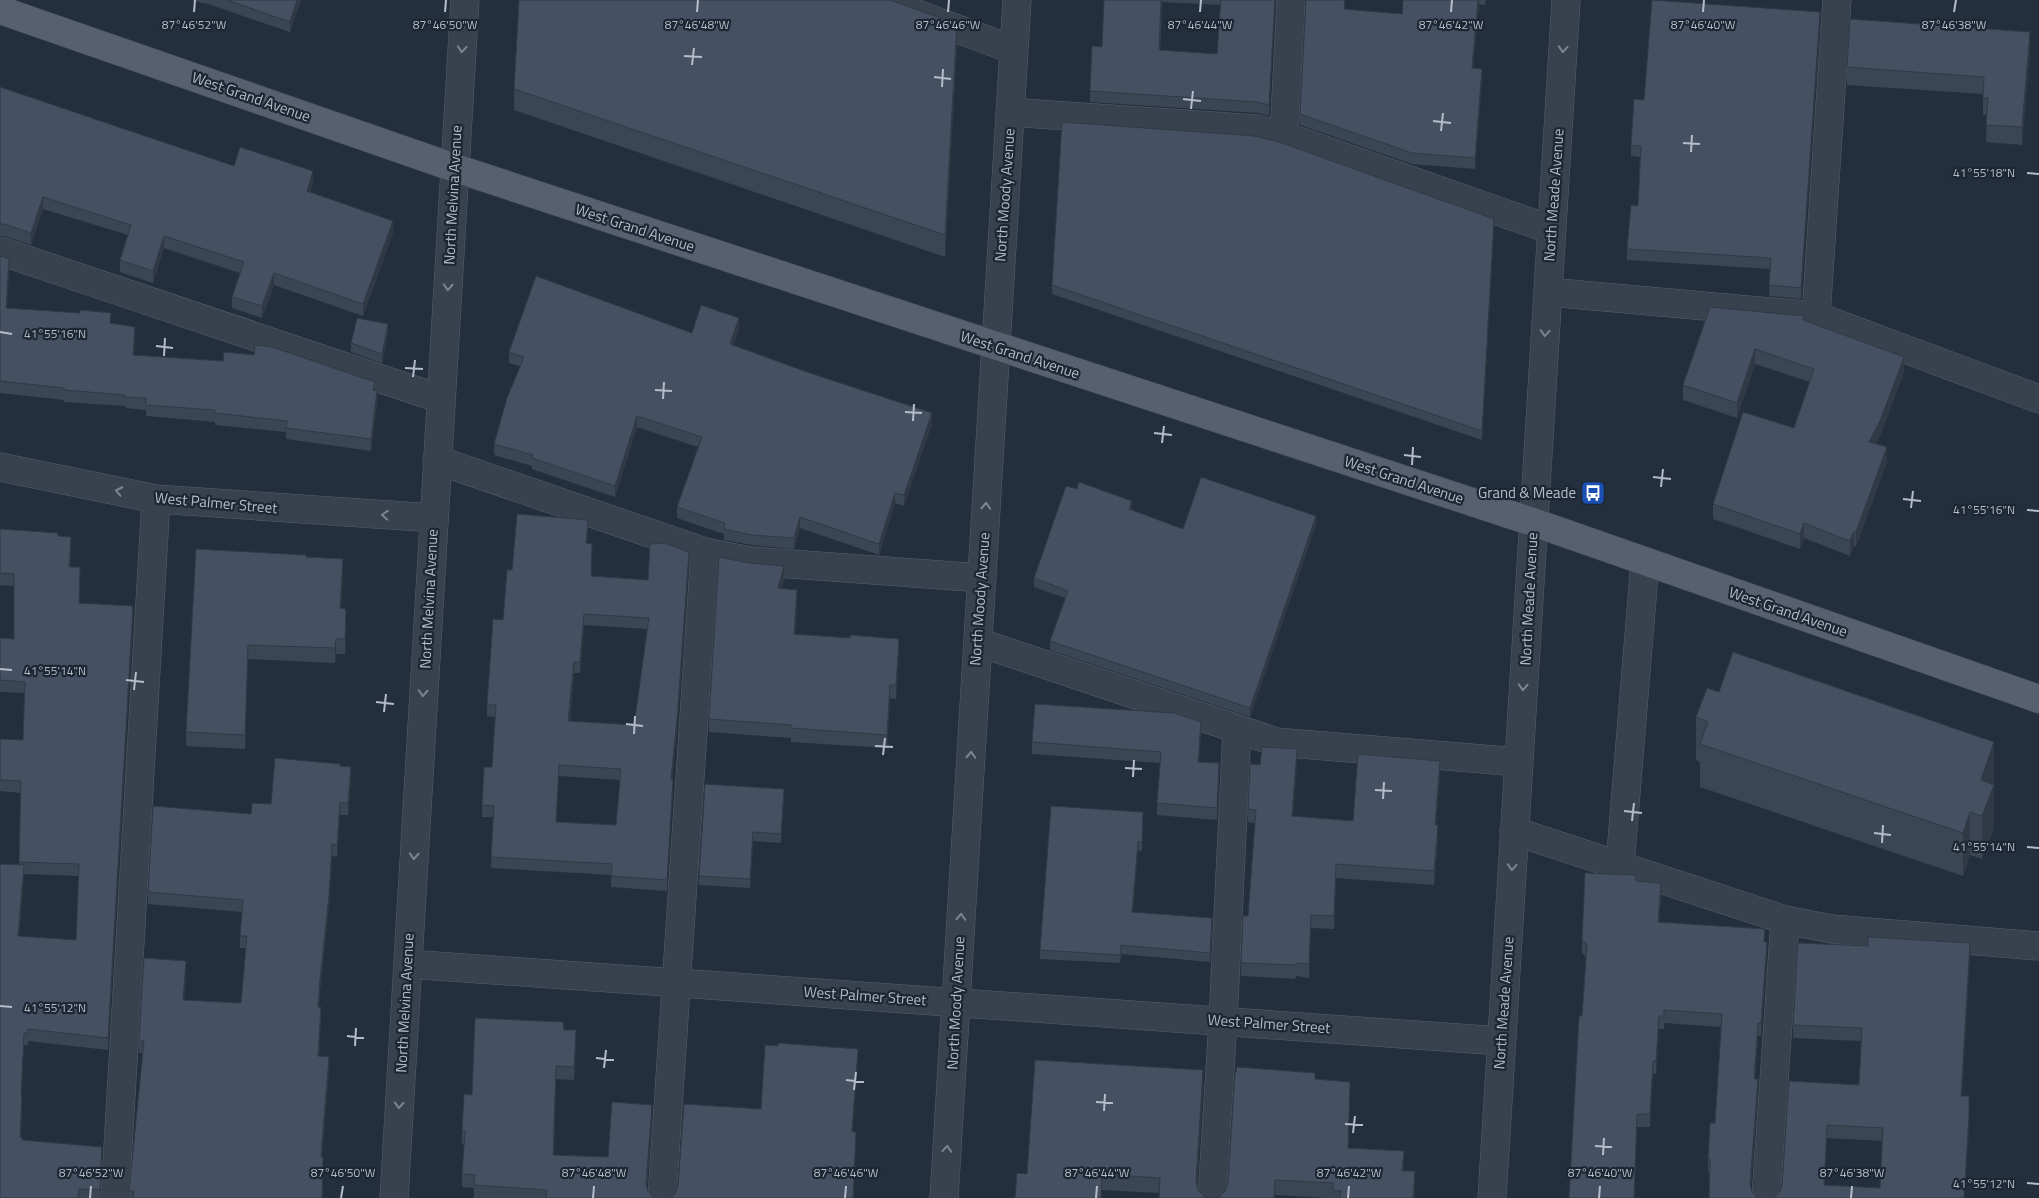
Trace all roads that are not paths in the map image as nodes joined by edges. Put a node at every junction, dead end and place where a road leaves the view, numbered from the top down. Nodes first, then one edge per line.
1 (466, 0) edge
2 (879, 0) edge
3 (1017, 0) edge
4 (1291, 0) edge
5 (1566, 0) edge
6 (1837, 0) edge
7 (0, 10) edge
8 (1014, 50) junction
9 (1010, 112) junction
10 (1284, 136) junction
11 (454, 168) junction
12 (1552, 230) junction
13 (0, 251) edge
14 (1548, 292) junction
15 (1816, 316) junction
16 (996, 347) junction
17 (441, 399) junction
18 (2039, 399) edge
19 (437, 460) junction
20 (0, 467) edge
21 (156, 499) junction
22 (434, 518) junction
23 (1533, 522) junction
24 (705, 552) junction
25 (1645, 562) junction
26 (982, 578) junction
27 (978, 642) junction
28 (2039, 699) edge
29 (1237, 729) junction
30 (1519, 762) junction
31 (1514, 831) junction
32 (1620, 865) junction
33 (1785, 920) junction
34 (2039, 946) edge
35 (408, 964) junction
36 (675, 983) junction
37 (956, 1002) junction
38 (1223, 1021) junction
39 (1502, 1041) junction
40 (115, 1198) edge
41 (394, 1198) edge
42 (662, 1198) edge
43 (944, 1198) edge
44 (1212, 1198) edge
45 (1492, 1198) edge
46 (1766, 1198) edge

1 -> 11 street, North Melvina Avenue
2 - 8 street
3 - 8 street, North Moody Avenue
4 - 10 street
5 -> 12 street, North Meade Avenue
6 - 15 street
7 - 11 main road, West Grand Avenue
8 - 9 street, North Moody Avenue
9 - 10 street
9 - 16 street, North Moody Avenue
10 - 12 street
11 - 16 main road, West Grand Avenue
11 -> 17 street, North Melvina Avenue
12 - 14 street, North Meade Avenue
13 - 17 street
14 - 15 street
14 -> 23 street, North Meade Avenue
15 - 18 street
16 - 23 main road, West Grand Avenue
26 -> 16 street, North Moody Avenue
17 - 19 street, North Melvina Avenue
19 - 22 street, North Melvina Avenue
19 - 24 street
21 -> 20 street, West Palmer Street
22 -> 21 street, West Palmer Street
21 - 40 street
22 -> 35 street, North Melvina Avenue
23 - 25 main road, West Grand Avenue
23 -> 30 street, North Meade Avenue
24 - 26 street
24 - 36 street
25 - 28 main road, West Grand Avenue
25 - 32 street
26 - 27 street, North Moody Avenue
27 - 29 street
37 -> 27 street, North Moody Avenue
29 - 30 street
29 - 38 street
30 - 31 street, North Meade Avenue
31 - 32 street
31 -> 39 street, North Meade Avenue
32 - 33 street
33 - 34 street
33 - 46 street
35 - 36 street, West Palmer Street
35 -> 41 street, North Melvina Avenue
36 - 37 street, West Palmer Street
36 - 42 street
37 - 38 street, West Palmer Street
43 -> 37 street, North Moody Avenue
38 - 39 street, West Palmer Street
38 - 44 street
39 - 45 street, North Meade Avenue

